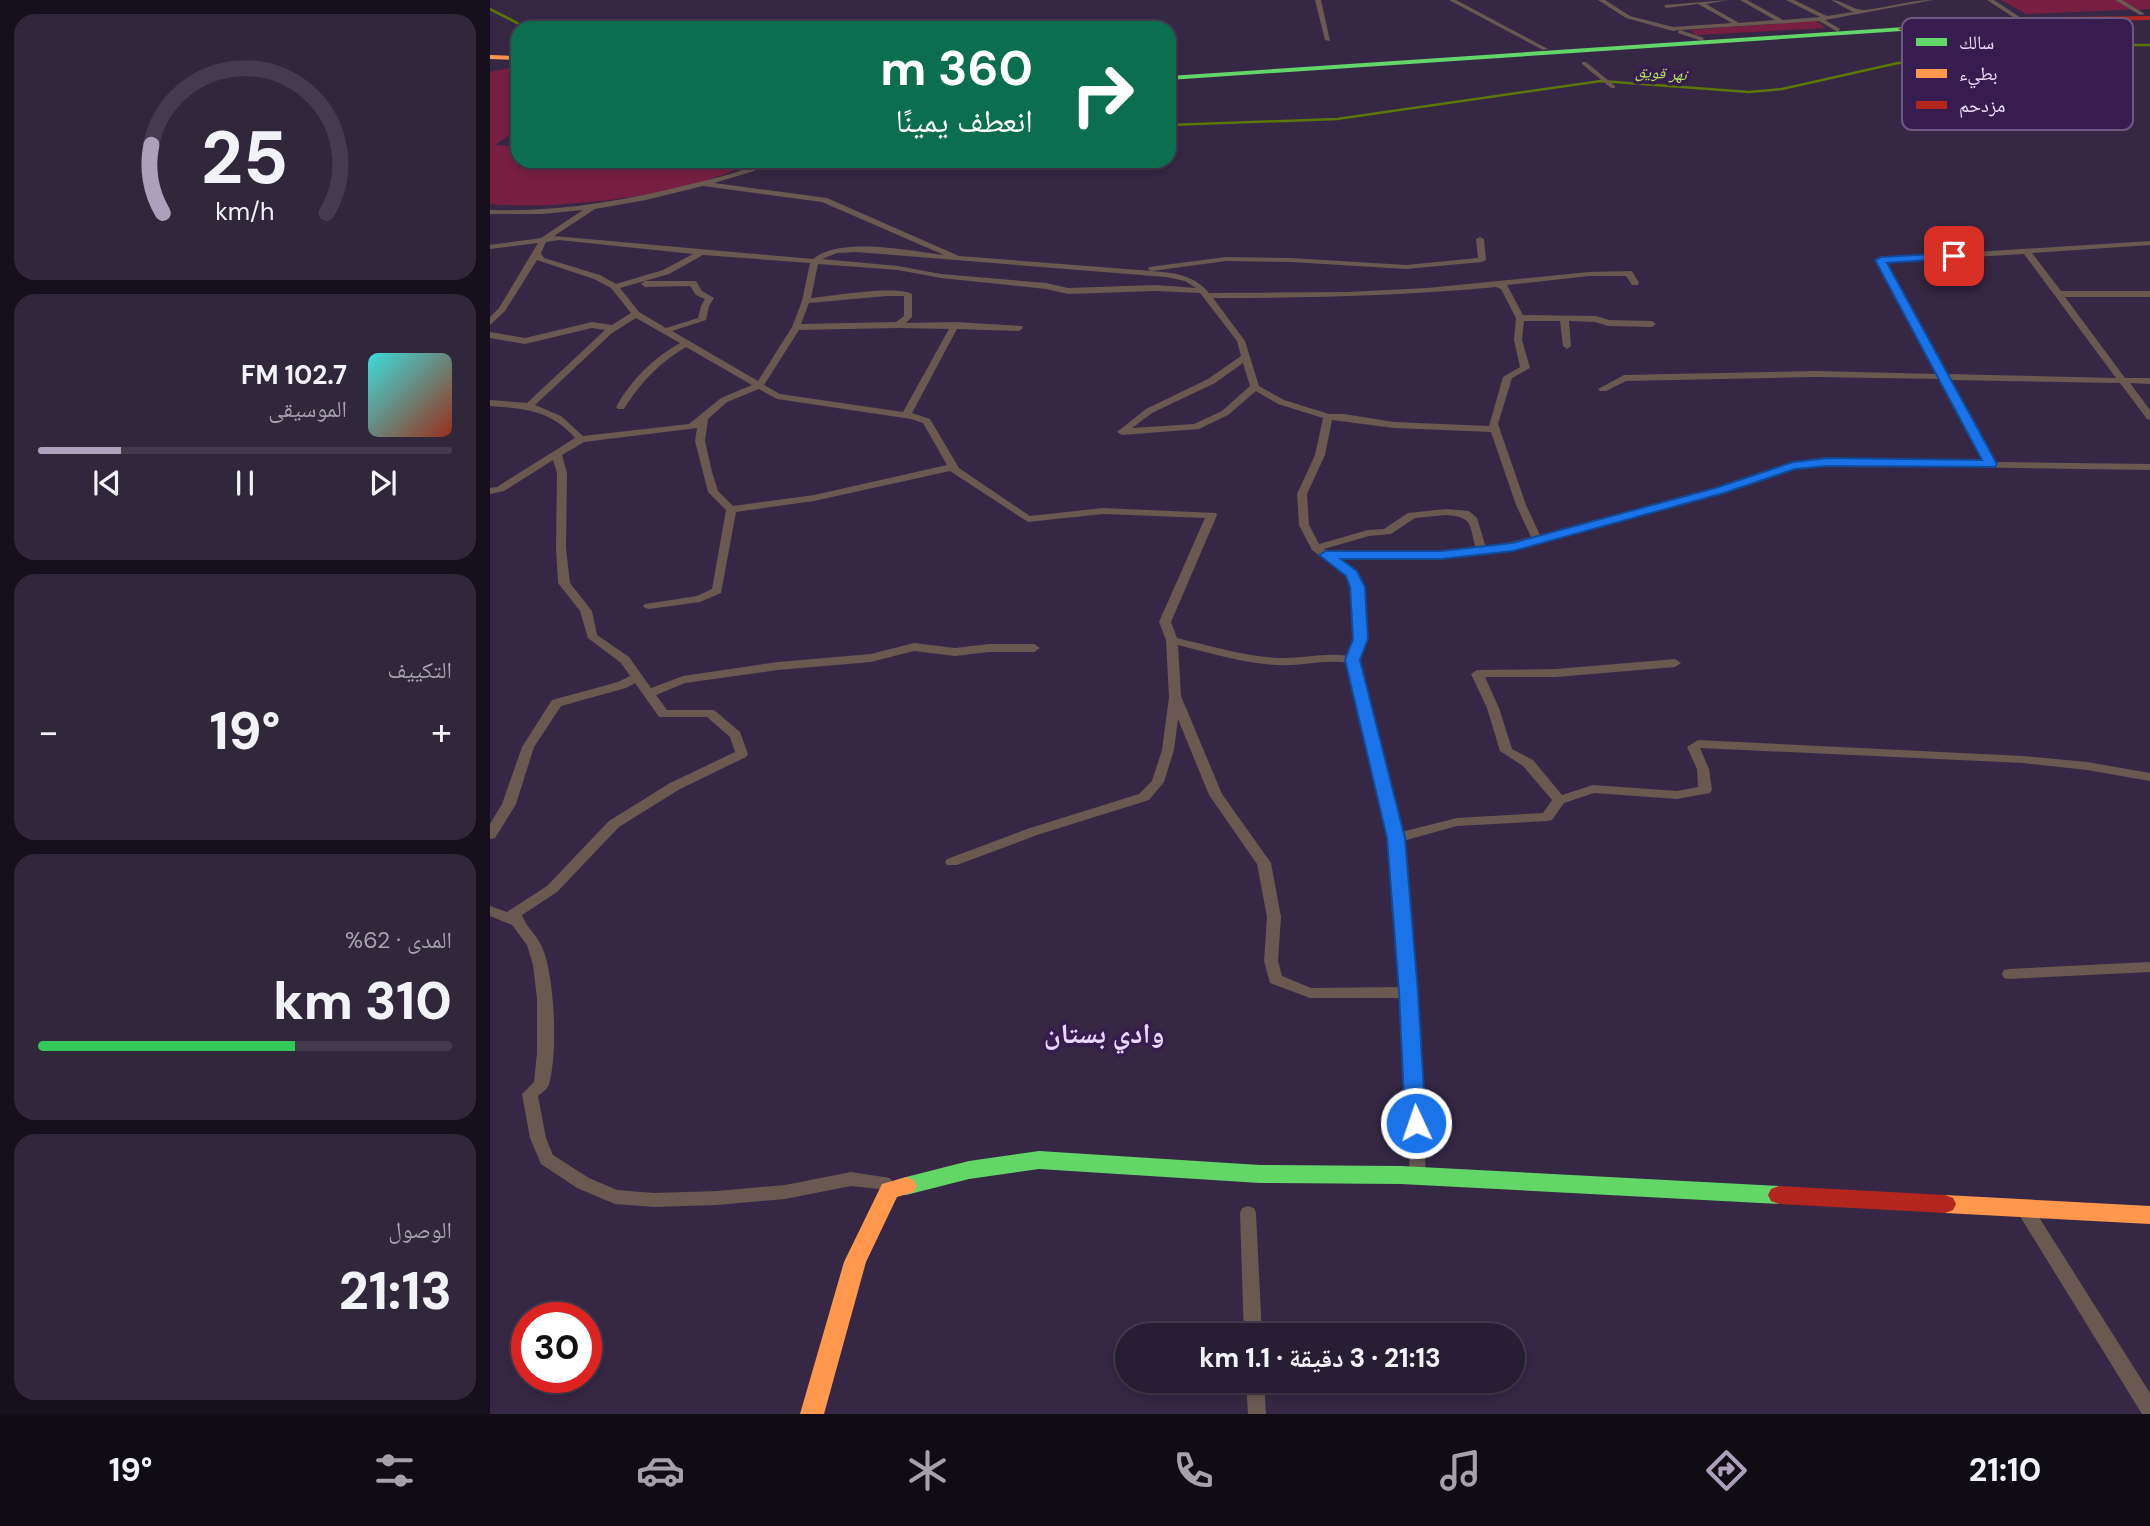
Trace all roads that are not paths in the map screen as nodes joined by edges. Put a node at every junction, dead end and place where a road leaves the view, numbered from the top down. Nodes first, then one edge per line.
1 (1318, 0) edge
2 (1452, 0) edge
3 (1601, 0) edge
4 (1726, 0) edge
5 (1743, 0) edge
6 (1789, 0) edge
7 (1834, 0) edge
8 (1880, 0) edge
9 (1930, 0) edge
10 (1990, 0) edge
11 (2118, 0) edge
12 (1697, 1) edge
13 (1666, 6) dead end
14 (1897, 7) junction
15 (1861, 13) junction
16 (2147, 15) edge
17 (2018, 18) edge
18 (2071, 18) edge
19 (1783, 22) junction
20 (1902, 22) edge
21 (1828, 23) junction
22 (1740, 25) junction
23 (1902, 28) edge
24 (1673, 29) junction
25 (1804, 34) junction
26 (1702, 39) junction
27 (1328, 40) dead end
28 (1545, 49) junction
29 (490, 54) edge
30 (511, 55) edge
31 (1584, 63) dead end
32 (1176, 72) edge
33 (1176, 78) edge
34 (1612, 85) dead end
35 (749, 168) edge
36 (705, 184) junction
37 (593, 207) junction
38 (490, 212) edge
39 (1480, 239) dead end
40 (543, 240) junction
41 (2150, 243) edge
42 (490, 247) edge
43 (702, 252) junction
44 (2027, 252) junction
45 (537, 253) junction
46 (958, 258) junction
47 (815, 261) junction
48 (1131, 272) junction
49 (1634, 283) dead end
50 (627, 284) junction
51 (1497, 284) junction
52 (615, 287) junction
53 (1205, 293) junction
54 (2059, 293) junction
55 (2150, 294) edge
56 (806, 301) junction
57 (636, 314) junction
58 (1520, 318) junction
59 (1564, 319) junction
60 (490, 322) edge
61 (1652, 324) dead end
62 (898, 325) junction
63 (955, 325) junction
64 (796, 327) junction
65 (613, 328) junction
66 (1019, 328) dead end
67 (664, 331) junction
68 (490, 335) edge
69 (685, 344) junction
70 (1567, 346) dead end
71 (1245, 357) junction
72 (1944, 377) junction
73 (2123, 380) junction
74 (2150, 381) edge
75 (759, 386) junction
76 (1255, 387) junction
77 (1603, 389) dead end
78 (490, 403) edge
79 (529, 406) junction
80 (621, 407) dead end
81 (906, 415) junction
82 (1328, 417) junction
83 (2150, 417) edge
84 (703, 418) junction
85 (1494, 429) junction
86 (581, 439) junction
87 (556, 453) junction
88 (1991, 464) junction
89 (953, 467) junction
90 (2150, 467) edge
91 (490, 491) edge
92 (732, 509) junction
93 (1537, 539) junction
94 (1321, 551) junction
95 (1482, 551) junction
96 (649, 606) dead end
97 (1172, 640) junction
98 (1034, 648) dead end
99 (1353, 660) junction
100 (1675, 663) dead end
101 (638, 677) junction
102 (649, 693) junction
103 (1175, 696) junction
104 (2150, 777) edge
105 (1559, 800) junction
106 (490, 835) edge
107 (1396, 838) junction
108 (952, 862) dead end
109 (490, 911) edge
110 (516, 921) junction
111 (2150, 967) edge
112 (2009, 974) dead end
113 (1409, 992) junction
114 (1419, 1176) junction
115 (890, 1190) junction
116 (2024, 1208) junction
117 (1248, 1213) dead end
118 (2150, 1215) edge
119 (1253, 1323) edge
120 (1256, 1393) edge
121 (2150, 1410) edge
122 (812, 1414) edge
123 (1258, 1414) edge

1 - 27 street
2 - 28 street
3 - 24 street
4 - 12 street
5 - 19 street
6 - 21 street
7 - 15 street
8 - 14 street
9 - 14 street
10 - 17 street
11 - 16 street
12 - 13 street
12 - 22 street
14 - 15 street
15 - 21 street
16 - 18 main road
19 - 21 street
19 - 22 street
20 - 21 main road
21 - 25 main road
22 - 24 street
23 - 25 main road
24 - 26 street
25 - 26 main road
25 - 33 main road
26 - 28 main road
28 - 32 main road
29 - 30 main road
31 - 34 street
35 - 36 street
36 - 37 street
36 - 46 street
37 - 38 street
37 - 40 street
39 - 48 street
40 - 42 street
40 - 43 street
40 - 45 street
41 - 44 street
43 - 47 street
43 - 50 street
44 - 54 street
44 - 72 street
45 - 52 street
45 - 60 street
46 - 47 street
46 - 48 street
47 - 53 street
47 - 56 street
48 - 53 street
49 - 51 street
50 - 52 street
50 - 67 street
51 - 53 street
51 - 58 street
52 - 57 street
53 - 71 street
54 - 55 street
54 - 73 street
56 - 62 street
56 - 64 street
57 - 65 street
57 - 67 street
58 - 59 street
58 - 85 street
59 - 61 street
59 - 70 street
62 - 63 street
62 - 64 street
63 - 66 street
63 - 81 street
64 - 75 street
65 - 68 street
65 - 79 street
67 - 69 street
69 - 75 street
69 - 80 street
71 - 76 street
71 - 76 street
72 - 73 street
72 - 77 street
72 - 88 street
73 - 74 street
73 - 83 street
75 - 81 street
75 - 84 street
76 - 82 street
78 - 79 street
79 - 86 street
81 - 89 street
82 - 85 street
82 - 94 street
84 - 86 street
84 - 92 street
85 - 93 street
86 - 87 street
87 - 91 street
87 - 101 street
88 - 90 street
88 - 93 street
89 - 92 street
89 - 97 street
92 - 96 street
93 - 95 street
94 - 95 street
94 - 95 street
94 - 99 street
97 - 99 street
97 - 103 street
98 - 102 street
99 - 107 street
100 - 105 street
101 - 102 street
101 - 106 street
102 - 110 street
103 - 108 street
103 - 113 street
104 - 105 street
105 - 107 street
107 - 113 street
109 - 110 street
110 - 115 street
111 - 112 street
113 - 114 street
114 - 115 main road
114 - 116 main road
115 - 122 main road
116 - 118 main road
116 - 121 street
117 - 119 street
120 - 123 street

